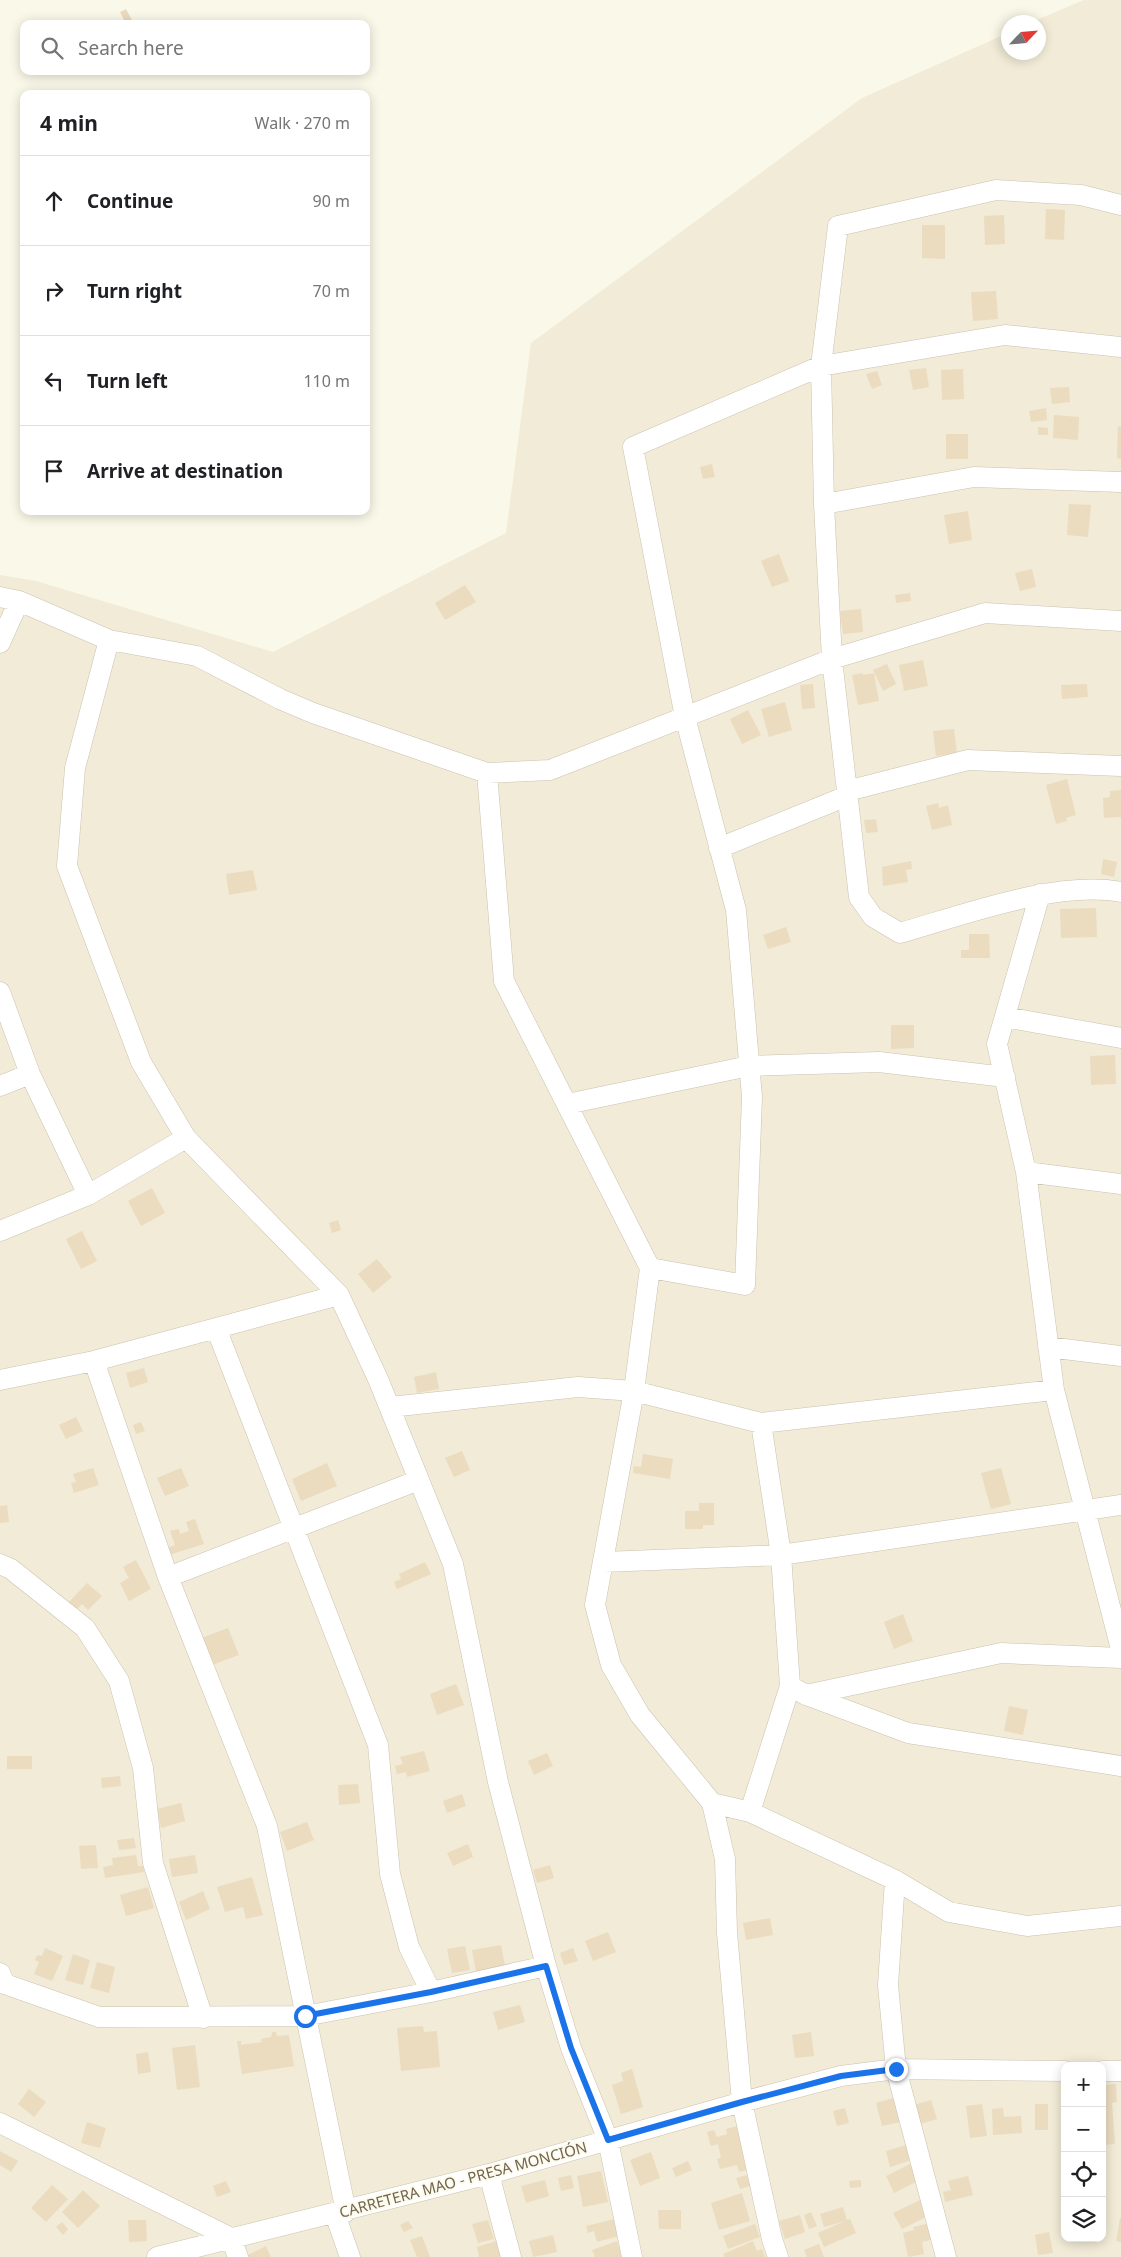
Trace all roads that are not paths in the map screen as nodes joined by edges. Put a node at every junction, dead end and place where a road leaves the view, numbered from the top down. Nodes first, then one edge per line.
1 (1121, 204) edge
2 (1121, 347) edge
3 (821, 366) junction
4 (1121, 482) edge
5 (824, 504) junction
6 (9, 599) edge
7 (1121, 621) edge
8 (109, 640) junction
9 (0, 642) edge
10 (832, 659) junction
11 (685, 716) junction
12 (1121, 766) edge
13 (487, 773) junction
14 (847, 794) junction
15 (719, 848) junction
16 (1121, 892) edge
17 (1040, 894) junction
18 (0, 992) edge
19 (1005, 1017) junction
20 (1121, 1038) edge
21 (749, 1066) junction
22 (30, 1074) junction
23 (1005, 1077) junction
24 (0, 1086) edge
25 (567, 1104) junction
26 (186, 1138) junction
27 (1026, 1172) junction
28 (1121, 1184) edge
29 (88, 1195) junction
30 (0, 1231) edge
31 (650, 1268) junction
32 (339, 1295) junction
33 (216, 1328) junction
34 (1048, 1348) junction
35 (1121, 1356) edge
36 (94, 1361) junction
37 (0, 1380) edge
38 (1054, 1390) junction
39 (634, 1391) junction
40 (390, 1407) junction
41 (761, 1423) junction
42 (419, 1480) junction
43 (1121, 1505) edge
44 (1085, 1510) junction
45 (293, 1528) junction
46 (781, 1555) junction
47 (603, 1562) junction
48 (0, 1564) edge
49 (168, 1577) junction
50 (1121, 1649) edge
51 (1121, 1658) edge
52 (798, 1690) junction
53 (1121, 1766) edge
54 (712, 1803) junction
55 (750, 1812) junction
56 (895, 1880) junction
57 (1121, 1916) edge
58 (546, 1966) junction
59 (2, 1982) edge
60 (431, 1992) junction
61 (305, 2016) junction
62 (204, 2018) junction
63 (896, 2069) junction
64 (1061, 2071) edge
65 (1106, 2071) edge
66 (1121, 2071) edge
67 (742, 2102) junction
68 (0, 2123) edge
69 (608, 2140) junction
70 (489, 2174) junction
71 (340, 2213) junction
72 (231, 2238) junction
73 (157, 2257) edge
74 (238, 2257) edge
75 (350, 2257) edge
76 (511, 2257) edge
77 (632, 2257) edge
78 (778, 2257) edge
79 (946, 2257) edge

1 - 3 street
2 - 3 street
3 - 5 street
3 - 11 street
4 - 5 street
5 - 10 street
6 - 8 street
6 - 9 street
7 - 10 street
8 - 13 street
8 - 26 street
10 - 11 street
10 - 14 street
11 - 13 street
11 - 15 street
12 - 14 street
13 - 25 street
14 - 15 street
14 - 17 street
15 - 21 street
16 - 17 street
17 - 19 street
18 - 22 street
19 - 20 street
19 - 23 street
21 - 23 street
21 - 25 street
21 - 31 street
22 - 24 street
22 - 29 street
23 - 27 street
25 - 31 street
26 - 29 street
26 - 32 street
27 - 28 street
27 - 34 street
29 - 30 street
31 - 39 street
32 - 33 street
32 - 40 street
33 - 36 street
33 - 45 street
34 - 35 street
34 - 38 street
36 - 37 street
36 - 49 street
38 - 41 street
38 - 44 street
39 - 40 street
39 - 41 street
39 - 47 street
40 - 42 street
41 - 46 street
42 - 45 street
42 - 58 street
43 - 44 street
44 - 46 street
44 - 50 street
45 - 49 street
45 - 60 street
46 - 47 street
46 - 52 street
47 - 54 street
48 - 62 street
49 - 61 street
51 - 52 street
52 - 53 street
52 - 55 street
54 - 55 street
54 - 67 street
55 - 56 street
56 - 57 street
56 - 63 street
58 - 60 street
58 - 69 street
59 - 62 street
60 - 61 street
61 - 62 street
61 - 71 street
63 - 64 street, CARRETERA MAO - PRESA MONCIÓN
63 - 67 street, CARRETERA MAO - PRESA MONCIÓN
63 - 79 street
65 - 66 street
67 - 69 street, CARRETERA MAO - PRESA MONCIÓN
67 - 78 street
68 - 72 street
69 - 70 street, CARRETERA MAO - PRESA MONCIÓN
69 - 77 street
70 - 71 street, CARRETERA MAO - PRESA MONCIÓN
70 - 76 street
71 - 72 street, CARRETERA MAO - PRESA MONCIÓN
71 - 75 street
72 - 73 street, CARRETERA MAO - PRESA MONCIÓN
72 - 74 street

